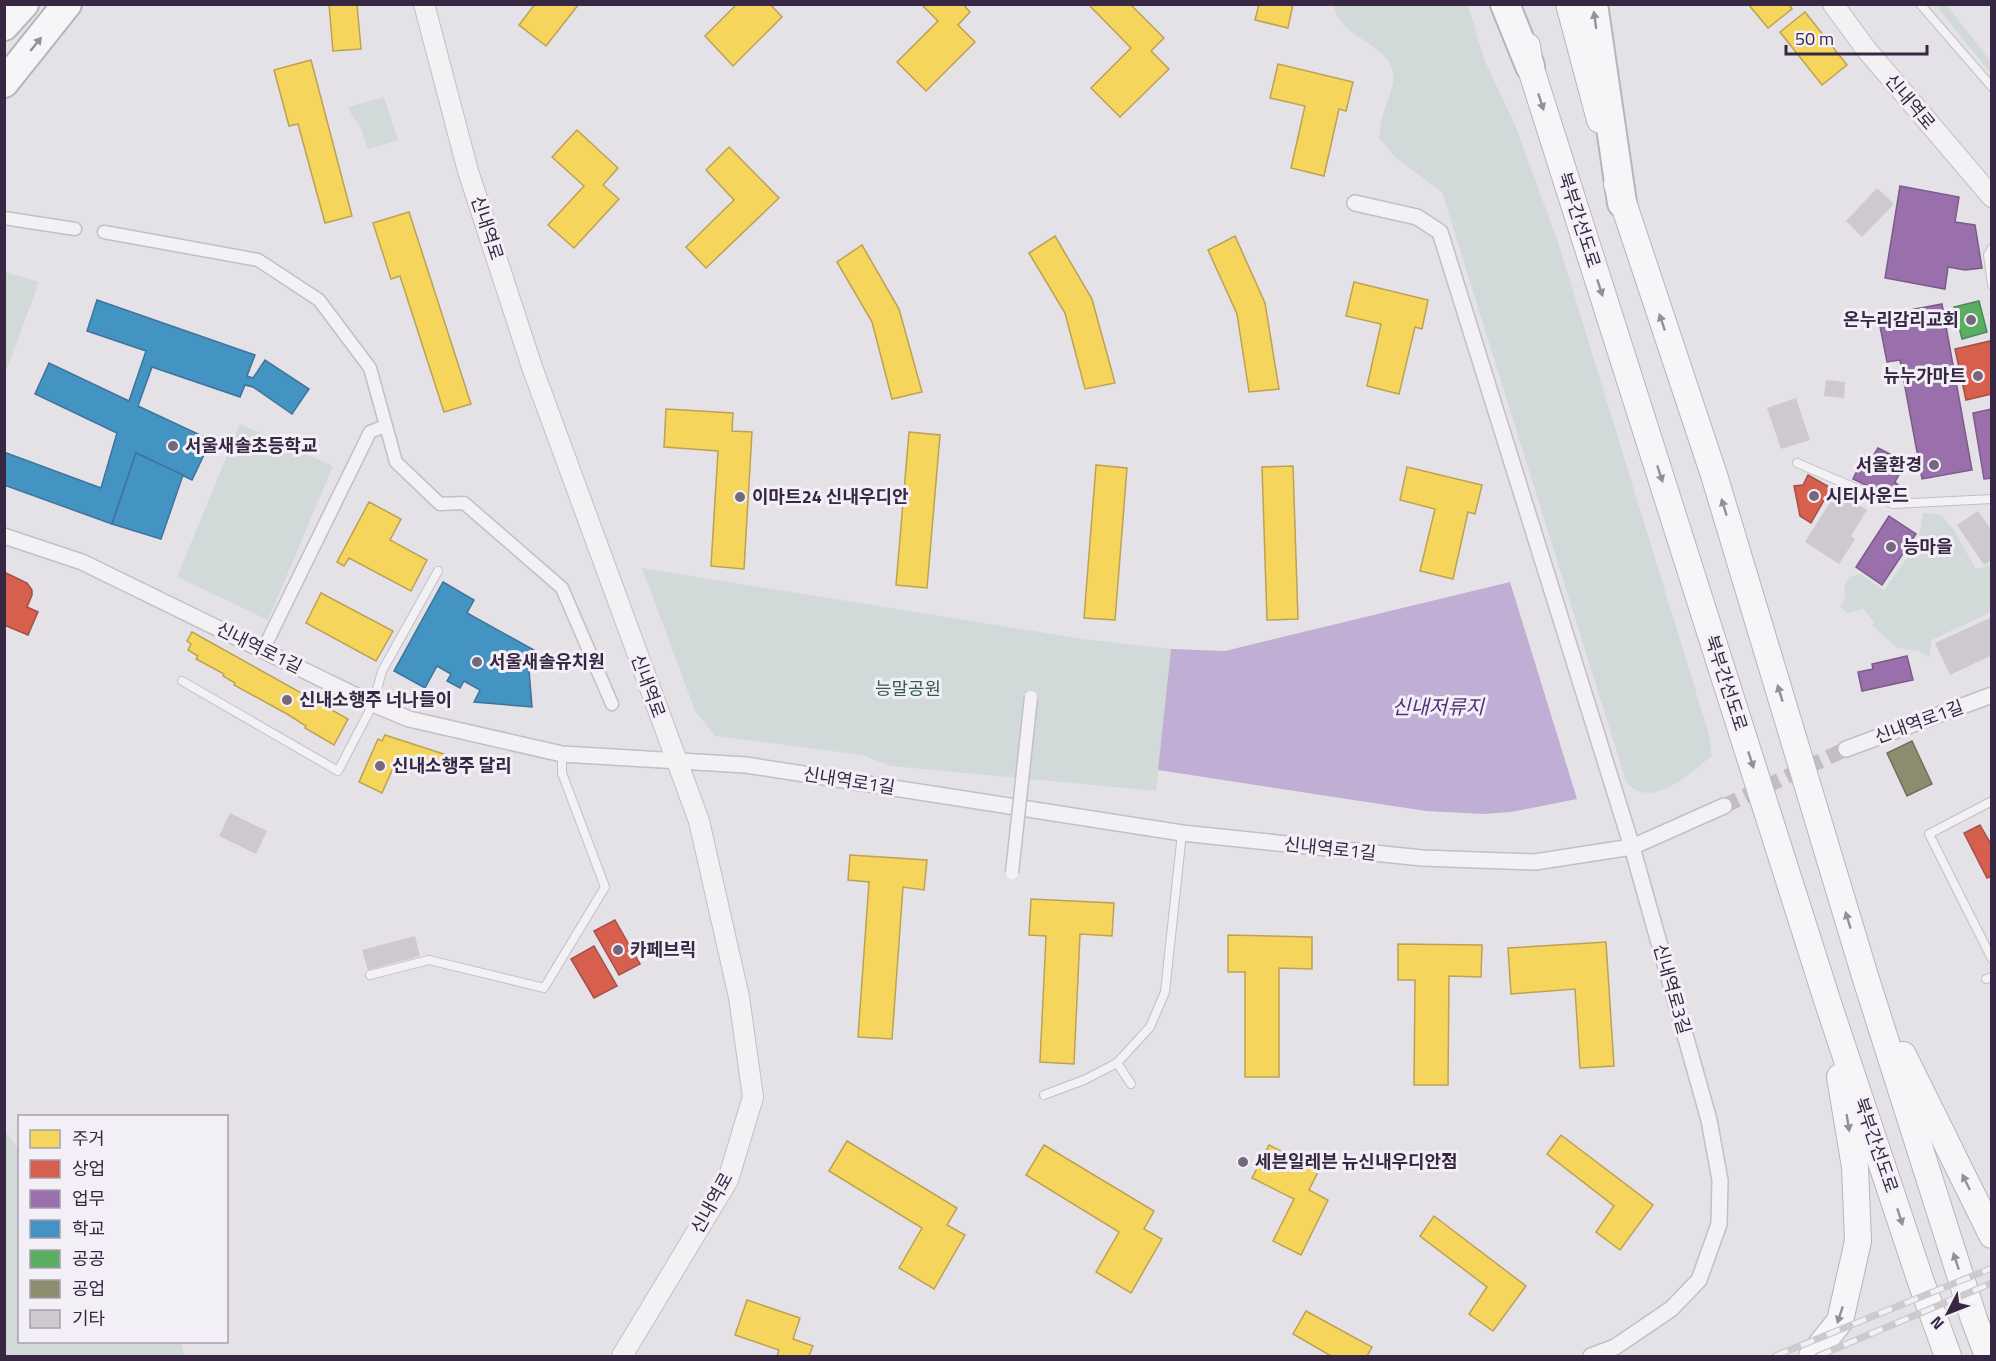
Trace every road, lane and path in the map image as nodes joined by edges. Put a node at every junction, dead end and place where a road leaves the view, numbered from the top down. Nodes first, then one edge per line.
1 (24, 4) edge
2 (68, 4) edge
3 (424, 4) edge
4 (1505, 4) edge
5 (1520, 4) edge
6 (1569, 4) edge
7 (1593, 4) edge
8 (1833, 4) edge
9 (1920, 4) edge
10 (4, 26) edge
11 (1530, 66) junction
12 (4, 83) edge
13 (1992, 87) edge
14 (1992, 197) edge
15 (1355, 203) dead end
16 (1622, 203) junction
17 (4, 218) edge
18 (75, 229) dead end
19 (104, 232) dead end
20 (1992, 248) edge
21 (1992, 285) edge
22 (385, 426) junction
23 (1797, 464) dead end
24 (1992, 499) edge
25 (4, 536) edge
26 (438, 571) dead end
27 (264, 650) junction
28 (182, 681) dead end
29 (1992, 695) edge
30 (1031, 697) dead end
31 (373, 704) junction
32 (612, 704) dead end
33 (1846, 749) tunnel mouth
34 (562, 754) junction
35 (676, 761) junction
36 (1992, 801) edge
37 (1724, 806) tunnel mouth
38 (1182, 833) junction
39 (1632, 847) junction
40 (1012, 873) dead end
41 (1992, 959) edge
42 (370, 975) dead end
43 (1865, 976) junction
44 (1828, 1003) junction
45 (1117, 1063) junction
46 (1131, 1084) dead end
47 (1044, 1095) dead end
48 (1992, 1235) edge
49 (622, 1356) edge
50 (1591, 1356) edge
51 (1812, 1356) edge
52 (1948, 1356) edge
53 (1988, 1356) edge

1 - 10 highway
12 -> 2 highway
3 - 35 street, 신내역로
4 - 11 highway
5 - 11 highway, 북부간선도로
6 - 16 highway
16 -> 7 highway
8 - 14 street, 신내역로
9 - 13 lane
11 -> 44 highway, 북부간선도로
15 - 39 street, 신내역로3길
43 -> 16 highway
17 - 18 street
19 - 22 street
20 - 21 lane
22 - 27 street
22 - 32 street
23 - 24 lane
25 - 27 street, 신내역로1길
26 - 31 lane
27 - 31 street, 신내역로1길
28 - 31 lane
29 - 33 street, 신내역로1길
30 - 40 street, bridge
31 - 34 street, 신내역로1길
34 - 35 street, 신내역로1길
34 - 42 lane
35 - 38 street, 신내역로1길
35 - 49 street, 신내역로
36 - 41 lane
37 - 39 street, 신내역로1길
38 - 39 street, 신내역로1길
38 - 45 lane
39 - 50 street, 신내역로3길
48 -> 43 highway
53 -> 43 highway
44 -> 51 highway
44 -> 52 highway, 북부간선도로
45 - 46 lane
45 - 47 lane

